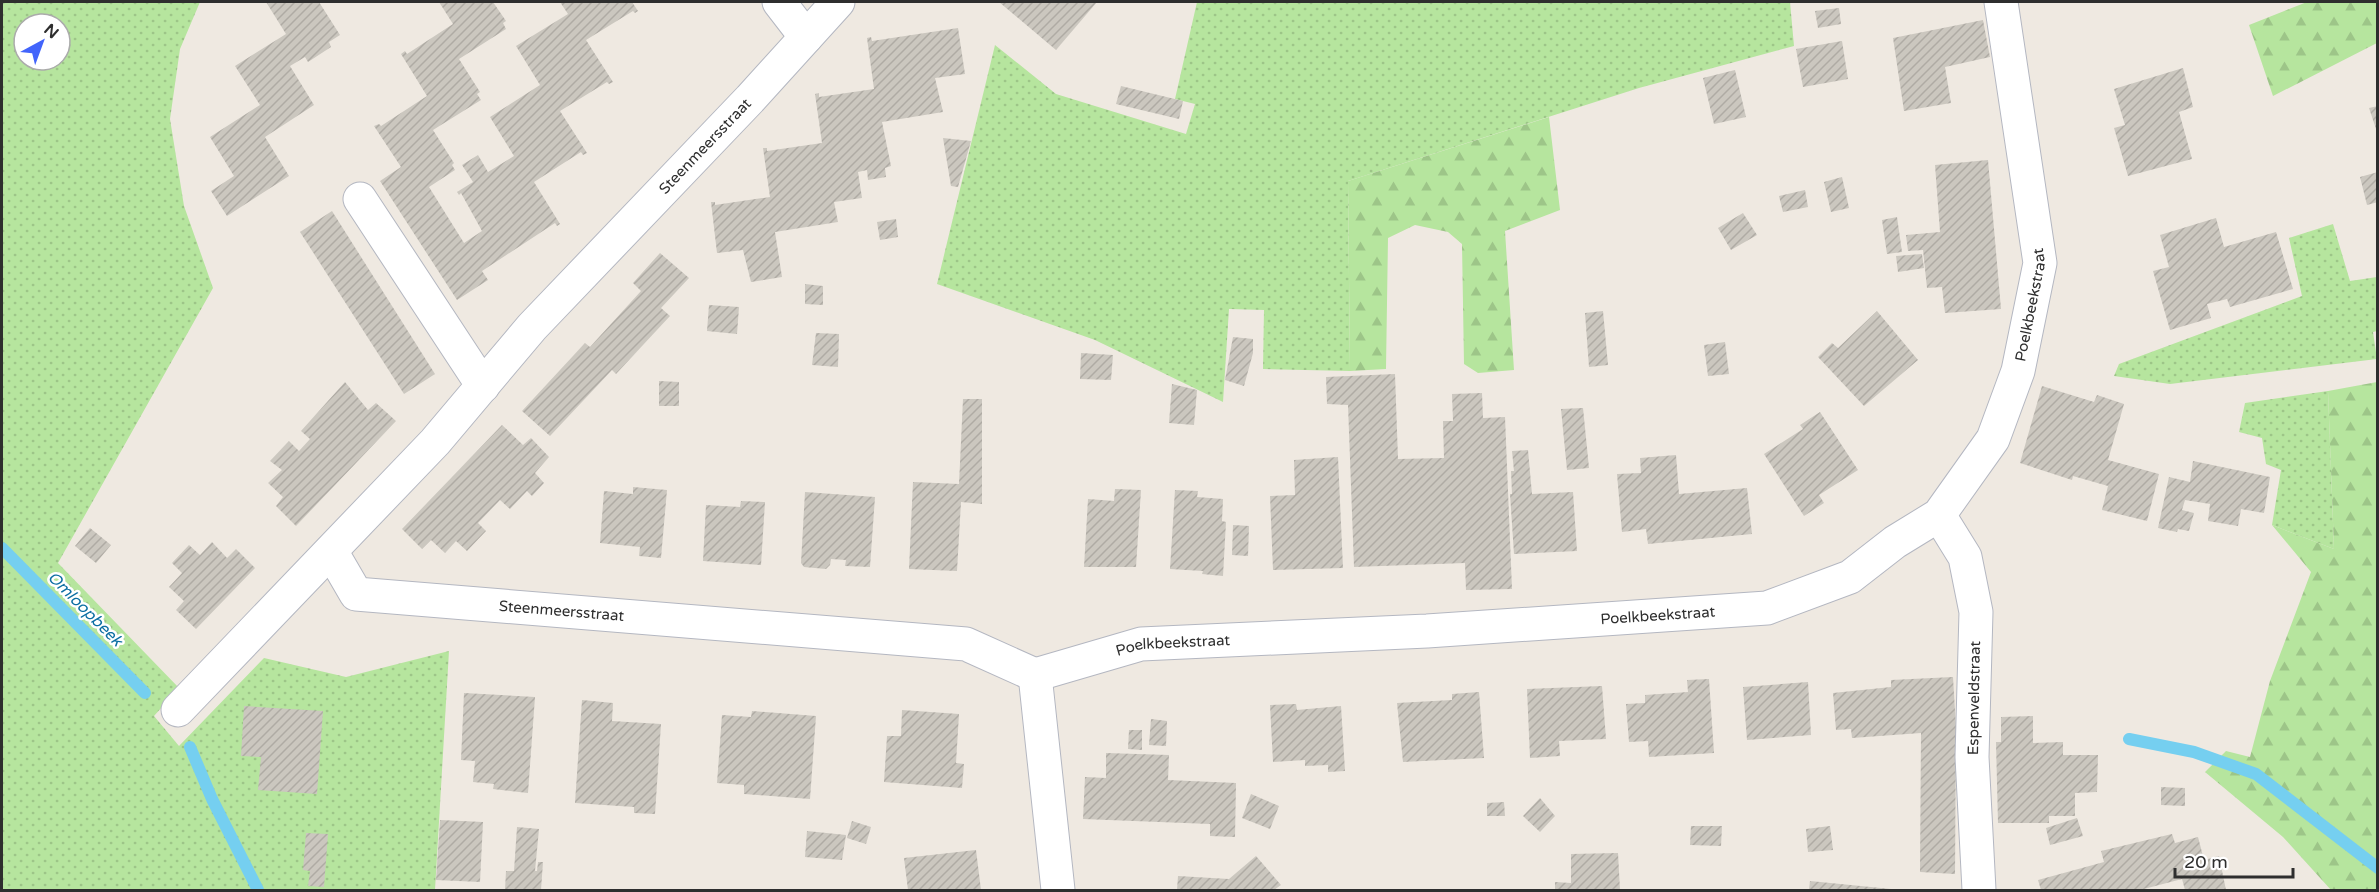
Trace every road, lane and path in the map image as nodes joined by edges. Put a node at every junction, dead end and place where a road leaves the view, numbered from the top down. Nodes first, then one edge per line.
1 (779, 2) edge
2 (838, 2) edge
3 (2001, 2) edge
4 (806, 37) junction
5 (360, 199) dead end
6 (483, 386) junction
7 (1939, 515) junction
8 (331, 551) junction
9 (1035, 675) junction
10 (178, 710) dead end
11 (1058, 891) edge
12 (1979, 891) edge

1 - 4 street
2 - 4 street, Steenmeersstraat
3 - 7 street, Poelkbeekstraat
4 - 6 street, Steenmeersstraat
5 - 6 street
6 - 8 street, Steenmeersstraat
7 - 9 street, Poelkbeekstraat
7 - 12 street, Espenveldstraat
8 - 9 street, Steenmeersstraat
8 - 10 street
9 - 11 street

